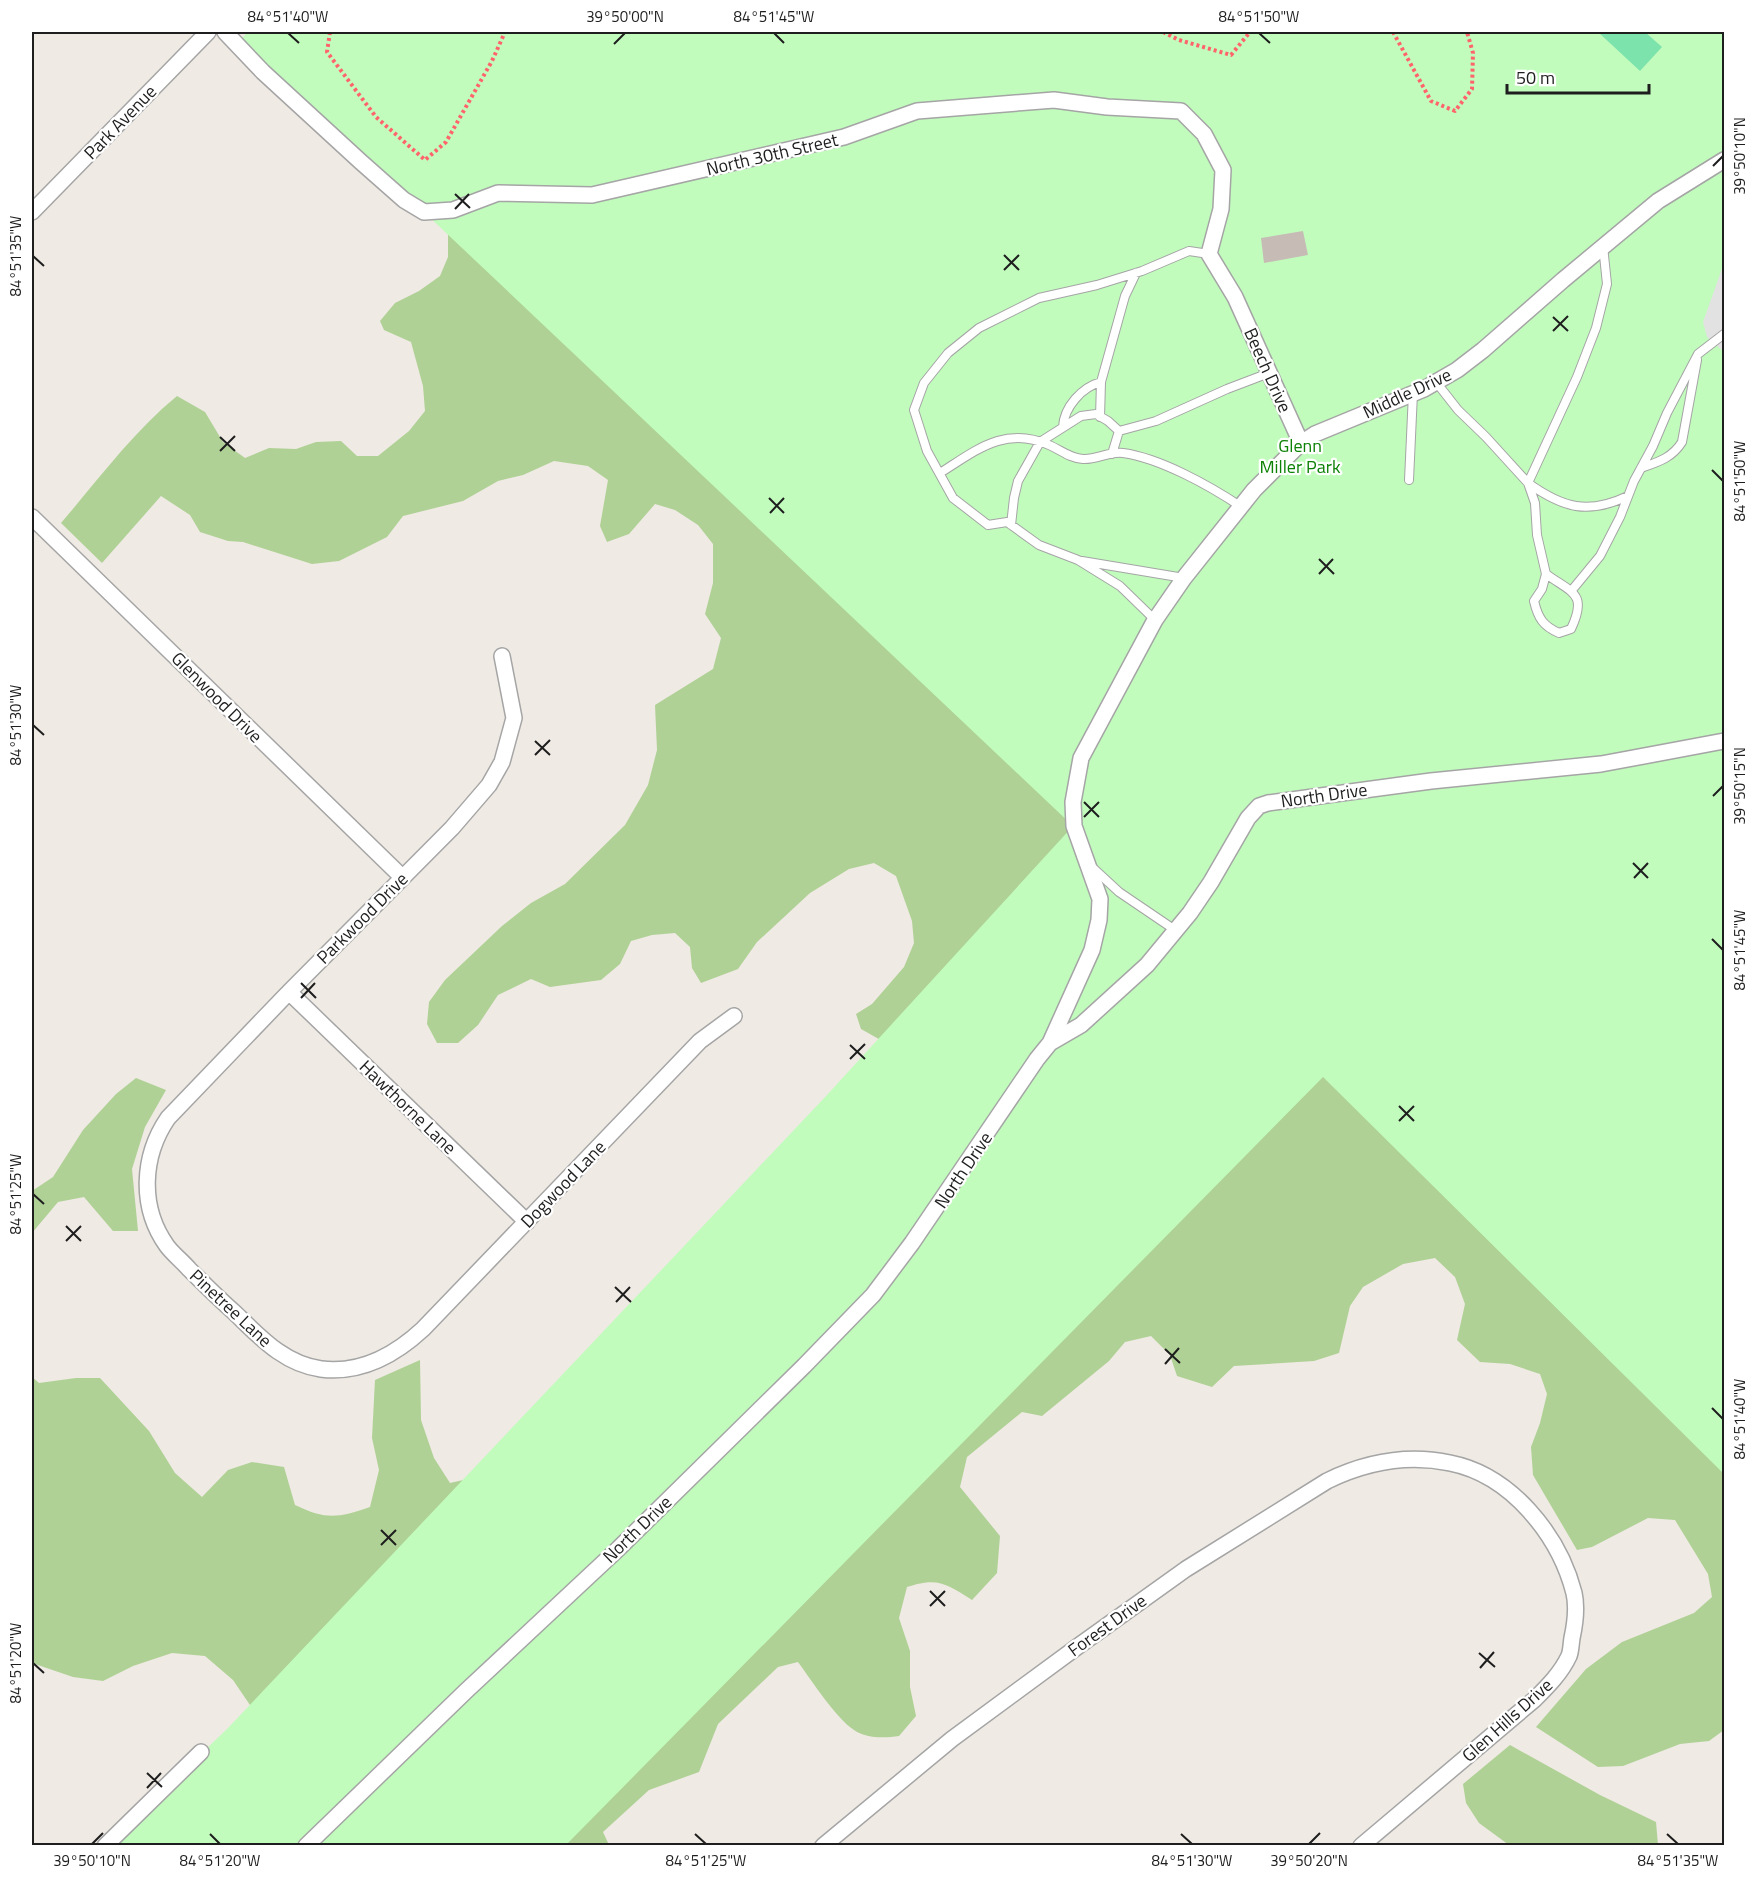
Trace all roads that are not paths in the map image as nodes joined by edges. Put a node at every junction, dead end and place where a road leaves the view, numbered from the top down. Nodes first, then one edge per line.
1 (208, 32) edge
2 (225, 32) edge
3 (1725, 160) edge
4 (32, 212) edge
5 (1603, 246) junction
6 (1209, 254) junction
7 (1136, 273) junction
8 (1725, 334) edge
9 (1698, 354) junction
10 (1269, 373) junction
11 (1101, 382) junction
12 (1436, 382) junction
13 (1413, 393) junction
14 (1100, 417) junction
15 (1063, 427) junction
16 (1119, 431) junction
17 (1040, 442) junction
18 (1301, 442) junction
19 (1112, 454) junction
20 (1641, 468) junction
21 (940, 473) junction
22 (1409, 480) dead end
23 (1528, 483) junction
24 (1628, 496) junction
25 (1240, 506) junction
26 (32, 517) edge
27 (1011, 525) junction
28 (1078, 560) junction
29 (1546, 574) junction
30 (1184, 578) junction
31 (1572, 590) junction
32 (1155, 620) junction
33 (502, 656) dead end
34 (1725, 741) edge
35 (1087, 864) junction
36 (402, 877) junction
37 (1175, 930) junction
38 (289, 992) junction
39 (734, 1016) dead end
40 (1050, 1043) junction
41 (147, 1191) joint
42 (527, 1222) junction
43 (392, 1354) joint
44 (1420, 1459) joint
45 (201, 1752) dead end
46 (105, 1845) edge
47 (306, 1845) edge
48 (822, 1845) edge
49 (1361, 1845) edge

1 - 4 street, Park Avenue
2 - 6 street, North 30th Street
3 - 5 street, Middle Drive
5 - 12 street, Middle Drive
5 - 23 lane
6 - 7 lane
6 - 10 street, Beech Drive
7 - 11 lane
7 - 21 lane
8 - 9 lane
9 - 20 lane
9 - 20 lane
10 - 16 lane
10 - 18 street, Beech Drive
11 - 14 lane
11 - 15 lane
12 - 13 street, Middle Drive
12 - 23 lane
13 - 18 street, Middle Drive
13 - 22 lane
14 - 15 lane
14 - 16 lane
15 - 17 lane
16 - 19 lane
17 - 19 lane
17 - 21 lane
17 - 27 lane
18 - 25 street, Middle Drive
19 - 25 lane
20 - 24 lane
21 - 27 lane
23 - 24 lane
23 - 29 lane
24 - 31 lane
25 - 30 street, Middle Drive
26 - 36 street, Glenwood Drive
27 - 28 lane
28 - 30 lane
28 - 32 lane
29 - 31 lane
29 - 31 lane
30 - 32 street, Middle Drive
32 - 35 street, Middle Drive
33 - 36 street, Parkwood Drive
34 - 37 street, North Drive
35 - 37 lane
35 - 40 street, Middle Drive
36 - 38 street, Parkwood Drive
37 - 40 street, North Drive
38 - 41 street, Parkwood Drive
38 - 42 street, Hawthorne Lane
39 - 42 street, Dogwood Lane
40 - 47 street, North Drive
41 - 43 street, Pinetree Lane
42 - 43 street, Dogwood Lane
44 - 48 street, Forest Drive
44 - 49 street, Glen Hills Drive
45 - 46 street

